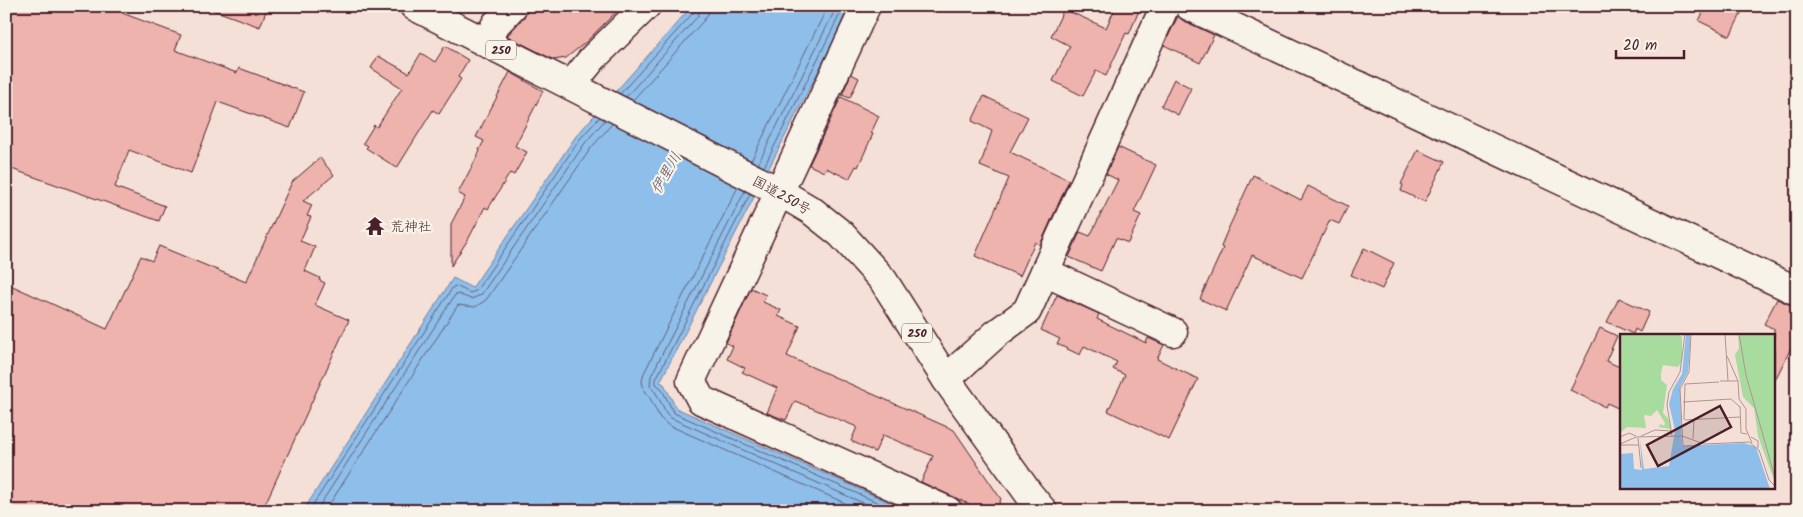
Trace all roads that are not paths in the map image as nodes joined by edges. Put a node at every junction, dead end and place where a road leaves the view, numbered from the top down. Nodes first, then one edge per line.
1 (414, 6) edge
2 (513, 6) edge
3 (646, 6) edge
4 (866, 6) edge
5 (1165, 6) edge
6 (1189, 6) edge
7 (486, 42) junction
8 (580, 90) junction
9 (772, 188) junction
10 (1045, 272) junction
11 (1797, 291) edge
12 (1173, 332) dead end
13 (946, 379) junction
14 (948, 511) edge
15 (1043, 511) edge

1 - 7 main road, 国道250号 / 250
2 - 7 main road
3 - 8 main road
4 - 9 main road
5 - 10 main road
6 - 11 main road
7 - 8 main road, 国道250号 / 250
8 - 9 main road, 国道250号 / 250
9 - 13 main road, 国道250号 / 250
9 - 14 main road
10 - 12 main road
10 - 13 main road
13 - 15 main road, 国道250号 / 250

